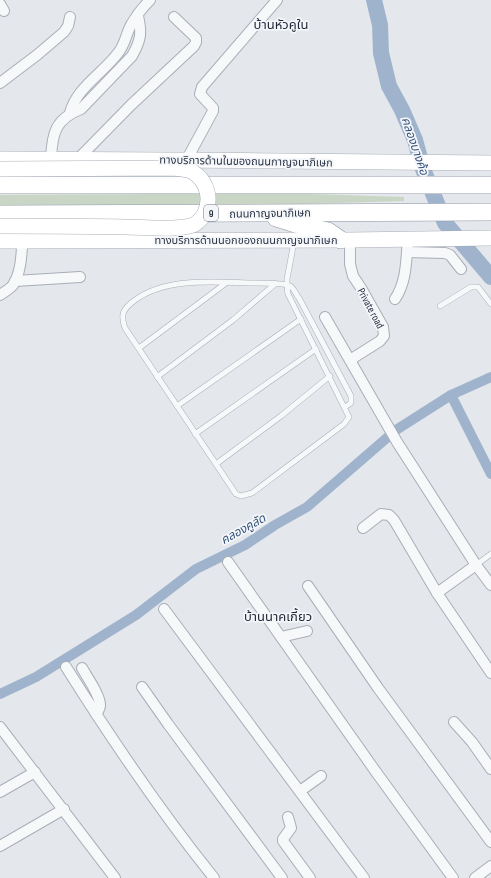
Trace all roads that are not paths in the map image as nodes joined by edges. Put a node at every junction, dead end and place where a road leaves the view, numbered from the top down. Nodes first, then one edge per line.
1 (277, 0) edge
2 (144, 2) edge
3 (70, 17) dead end
4 (174, 17) dead end
5 (0, 83) edge
6 (0, 159) edge
7 (51, 159) junction
8 (78, 159) junction
9 (187, 159) junction
10 (491, 163) edge
11 (0, 168) edge
12 (0, 185) edge
13 (491, 185) edge
14 (491, 212) edge
15 (266, 213) junction
16 (0, 214) edge
17 (0, 226) edge
18 (491, 238) edge
19 (294, 240) junction
20 (346, 240) junction
21 (0, 241) edge
22 (22, 241) junction
23 (407, 246) junction
24 (460, 268) dead end
25 (80, 277) dead end
26 (15, 281) junction
27 (226, 283) junction
28 (275, 284) junction
29 (287, 285) junction
30 (0, 295) edge
31 (395, 299) dead end
32 (491, 304) edge
33 (440, 306) dead end
34 (325, 318) dead end
35 (301, 319) junction
36 (139, 348) junction
37 (316, 349) junction
38 (350, 360) junction
39 (330, 376) junction
40 (157, 377) junction
41 (177, 406) junction
42 (345, 407) junction
43 (195, 434) junction
44 (216, 464) junction
45 (363, 528) dead end
46 (491, 554) edge
47 (228, 562) dead end
48 (476, 565) junction
49 (308, 586) dead end
50 (491, 586) edge
51 (437, 593) junction
52 (164, 609) dead end
53 (307, 631) dead end
54 (281, 637) junction
55 (66, 667) dead end
56 (82, 668) dead end
57 (491, 673) edge
58 (142, 687) dead end
59 (96, 714) junction
60 (454, 722) dead end
61 (1, 731) edge
62 (491, 769) edge
63 (35, 772) junction
64 (321, 776) dead end
65 (300, 791) junction
66 (0, 792) edge
67 (64, 809) junction
68 (288, 817) dead end
69 (491, 842) edge
70 (0, 846) edge
71 (491, 866) edge
72 (115, 878) edge
73 (214, 878) edge
74 (282, 878) edge
75 (310, 878) edge
76 (364, 878) edge
77 (453, 878) edge
78 (475, 878) edge

1 - 9 street
2 - 7 street
3 - 5 street
4 - 8 street
6 - 7 main road, ทางบริการด้านในของถนนกาญจนาภิเษก
7 - 8 main road, ทางบริการด้านในของถนนกาญจนาภิเษก
8 - 9 main road, ทางบริการด้านในของถนนกาญจนาภิเษก
9 - 10 main road, ทางบริการด้านในของถนนกาญจนาภิเษก
11 - 17 main road, bridge
12 - 13 highway
14 - 15 highway, ถนนกาญจนาภิเษก / 9
15 - 16 highway, ถนนกาญจนาภิเษก / 9
15 - 20 highway
18 - 23 main road, ทางบริการด้านนอกของถนนกาญจนาภิเษก
19 - 20 main road, ทางบริการด้านนอกของถนนกาญจนาภิเษก
19 - 22 main road, ทางบริการด้านนอกของถนนกาญจนาภิเษก
19 - 29 lane
20 - 23 main road, ทางบริการด้านนอกของถนนกาญจนาภิเษก
20 - 38 street, Private road
21 - 22 main road, ทางบริการด้านนอกของถนนกาญจนาภิเษก
22 - 26 street
23 - 24 street
23 - 31 street
25 - 26 street
26 - 30 street
27 - 28 lane
27 - 36 lane
27 - 36 lane
28 - 29 lane
28 - 40 lane
29 - 35 lane
29 - 42 lane
32 - 33 lane
34 - 38 street
35 - 37 lane
35 - 41 lane
36 - 40 lane
37 - 39 lane
37 - 43 lane
38 - 48 street
39 - 42 lane
39 - 44 lane
40 - 41 lane
41 - 43 lane
42 - 44 lane
43 - 44 lane
45 - 51 street
46 - 48 lane
47 - 54 street
48 - 50 street
48 - 51 street
49 - 69 street
51 - 57 street
52 - 65 street
53 - 54 street
54 - 77 street
55 - 59 street
56 - 59 street
58 - 74 street
59 - 73 street
60 - 62 street
61 - 63 street
63 - 66 street
63 - 67 street
64 - 65 street
65 - 76 street
67 - 70 street
67 - 72 street
68 - 75 street
71 - 78 street

